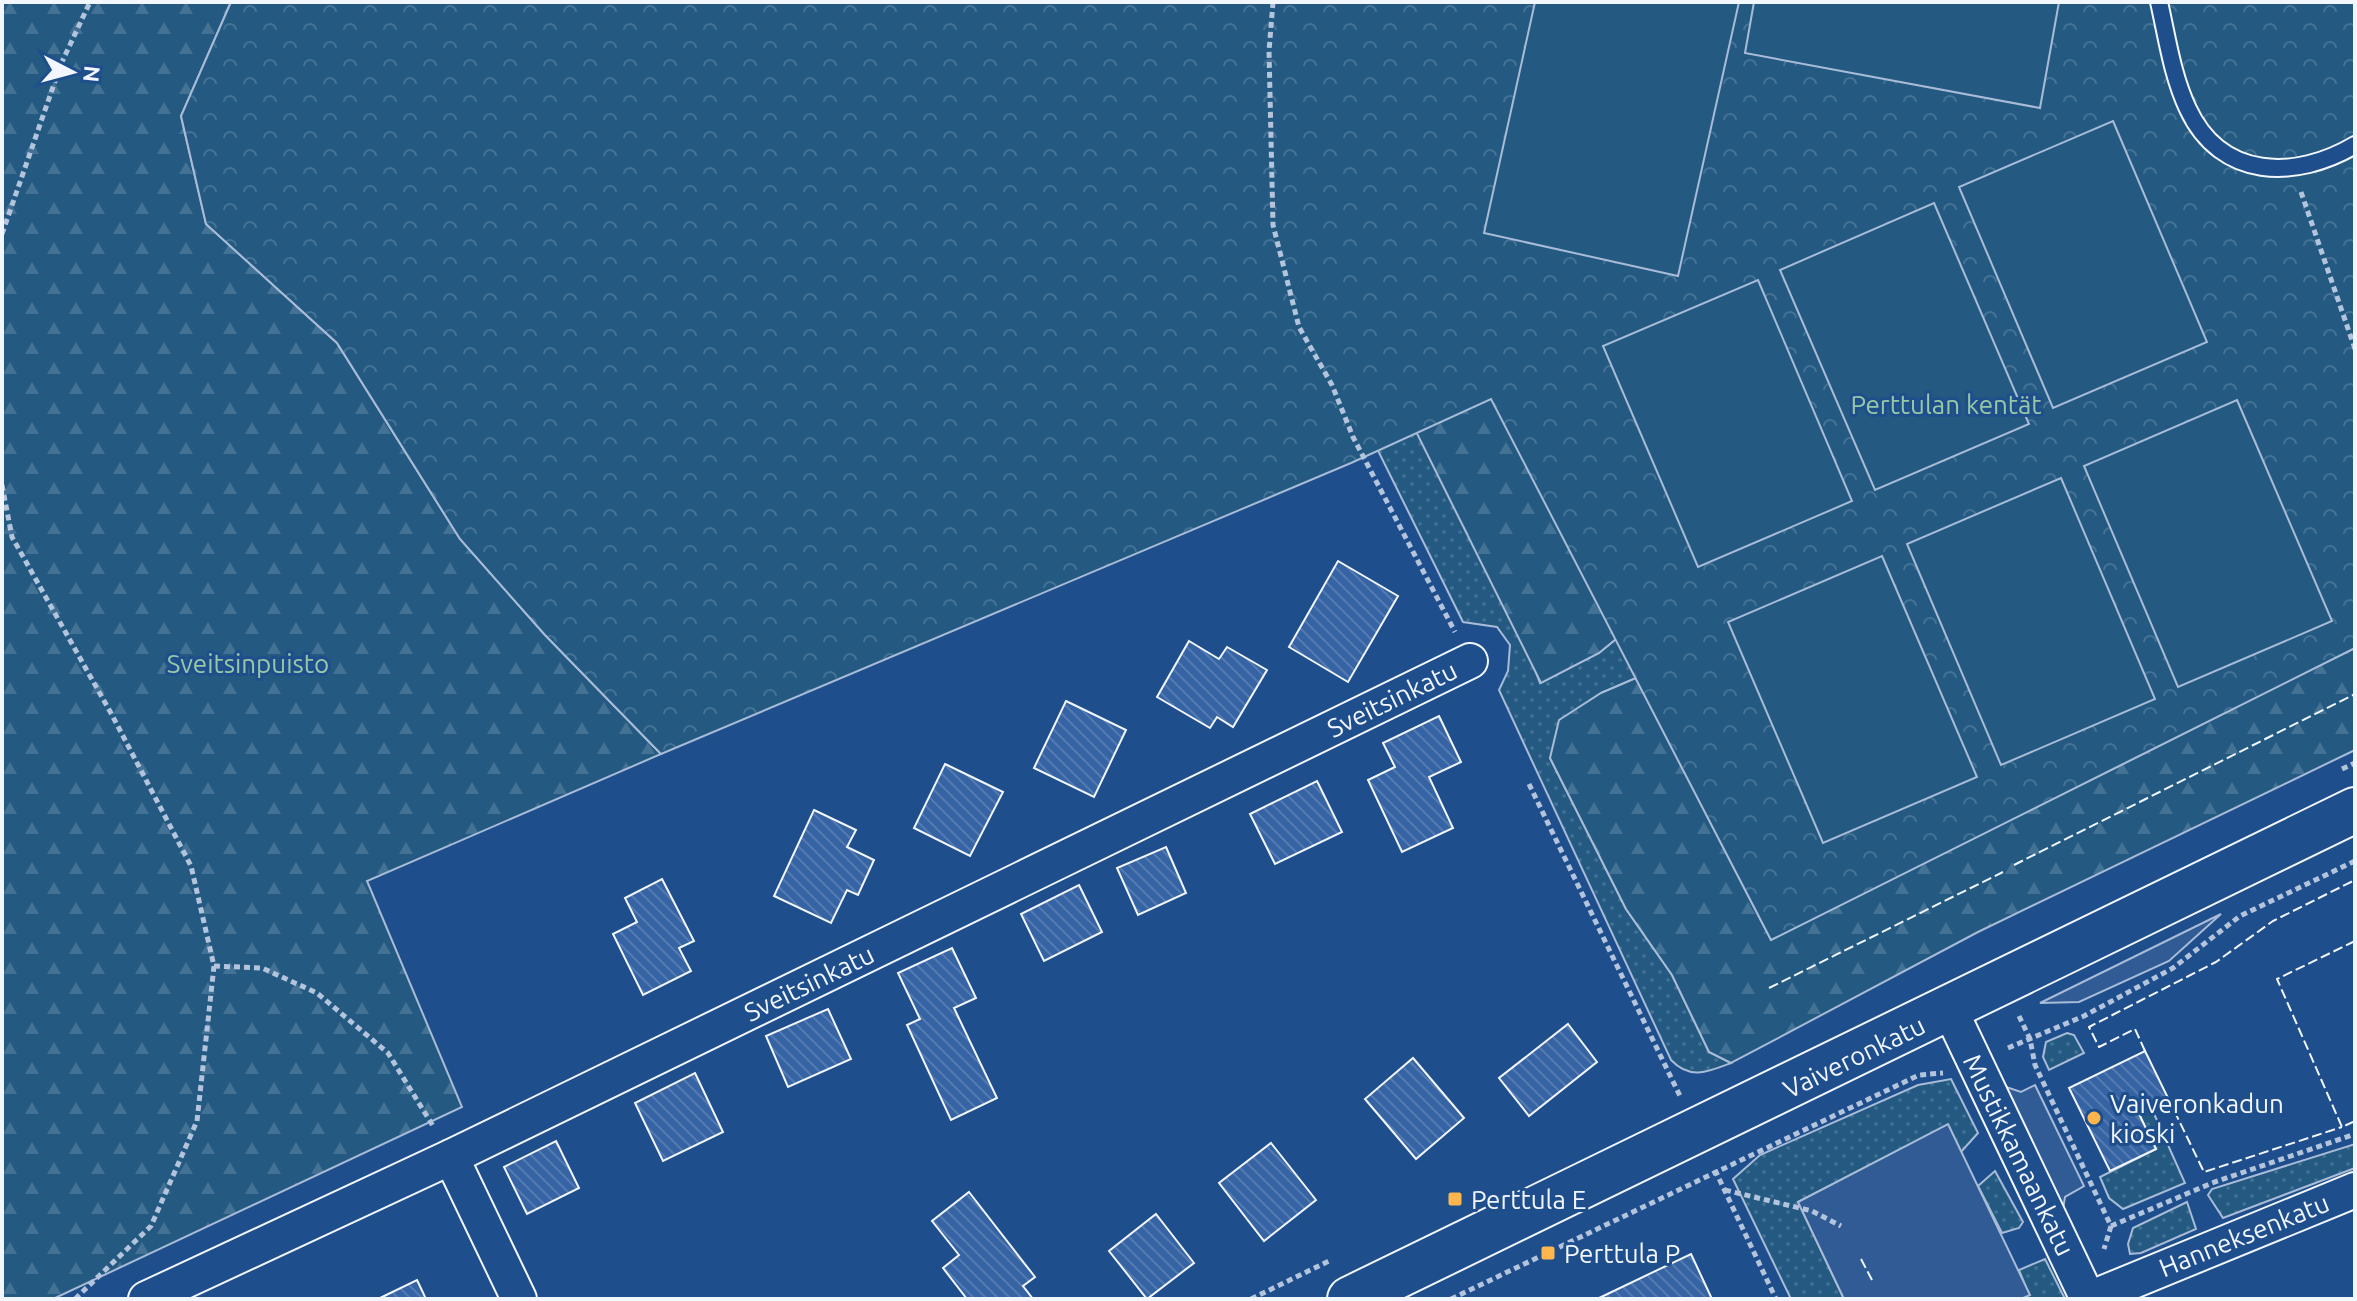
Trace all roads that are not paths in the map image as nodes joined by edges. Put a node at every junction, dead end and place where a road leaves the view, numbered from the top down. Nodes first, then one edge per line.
1 (2159, 2) edge
2 (2355, 145) edge
3 (1470, 661) road end
4 (2355, 810) edge
5 (1950, 1010) junction
6 (451, 1157) junction
7 (2355, 1190) edge
8 (146, 1299) edge
9 (519, 1299) edge
10 (1350, 1299) edge
11 (2088, 1299) edge

1 - 2 lane
3 - 6 street, Sveitsinkatu
4 - 5 main road, Vaiveronkatu
5 - 10 main road, Vaiveronkatu
5 - 11 street, Mustikkamaankatu
6 - 8 street, Sveitsinkatu
6 - 9 street
7 - 11 street, Hanneksenkatu

